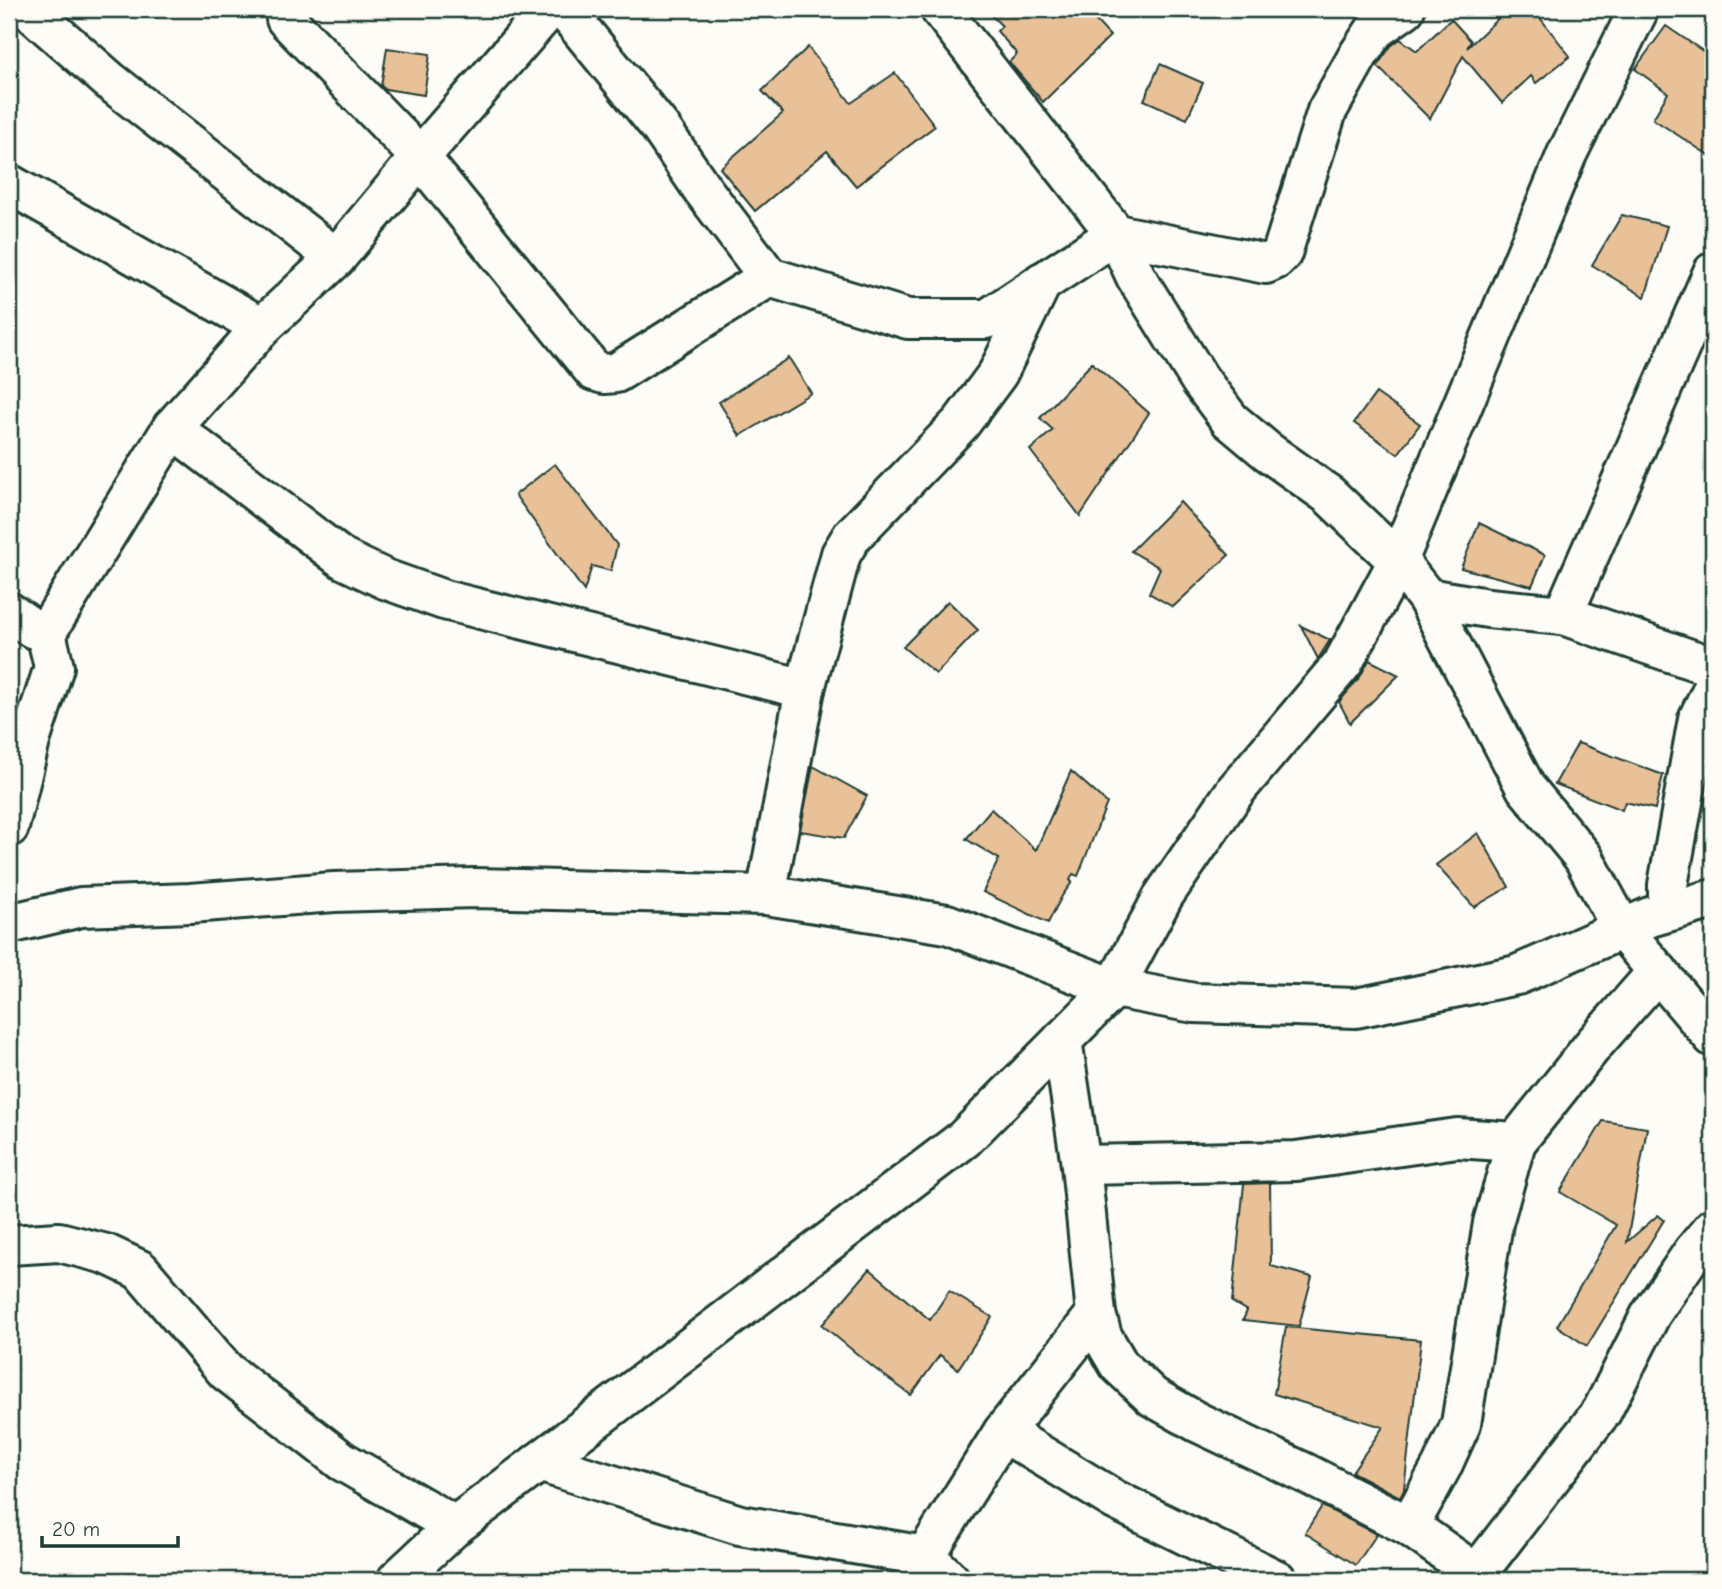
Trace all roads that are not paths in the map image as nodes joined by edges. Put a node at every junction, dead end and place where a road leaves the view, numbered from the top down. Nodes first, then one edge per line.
1 (29, 9) edge
2 (548, 9) edge
3 (564, 9) edge
4 (940, 9) edge
5 (1405, 9) edge
6 (1639, 9) edge
7 (285, 12) edge
8 (420, 157) junction
9 (9, 184) edge
10 (1116, 233) junction
11 (336, 258) junction
12 (1713, 271) edge
13 (769, 277) junction
14 (1042, 281) junction
15 (262, 327) junction
16 (172, 428) junction
17 (1398, 561) junction
18 (1427, 598) junction
19 (9, 612) edge
20 (1563, 615) junction
21 (46, 633) junction
22 (1713, 667) edge
23 (1713, 688) edge
24 (805, 689) junction
25 (9, 827) edge
26 (766, 895) junction
27 (1713, 899) edge
28 (1668, 910) junction
29 (9, 924) edge
30 (1622, 929) junction
31 (1658, 971) junction
32 (1114, 988) junction
33 (1713, 1037) edge
34 (1062, 1040) junction
35 (1516, 1142) junction
36 (1081, 1165) junction
37 (1713, 1228) edge
38 (9, 1245) edge
39 (1096, 1314) junction
40 (1003, 1432) junction
41 (539, 1462) junction
42 (455, 1526) junction
43 (1409, 1526) junction
44 (938, 1568) edge
45 (1478, 1578) edge
46 (397, 1580) edge
47 (1277, 1580) edge

1 - 11 street
2 - 8 street
3 - 13 street
4 - 10 street
5 - 10 street
6 - 17 street
7 - 8 street
8 - 11 street
8 - 13 street
9 - 15 street
10 - 14 street
10 - 17 street
11 - 15 street
12 - 20 street
13 - 14 street
14 - 24 street
15 - 16 street
16 - 21 street
16 - 24 street
17 - 18 street
17 - 32 street
18 - 20 street
18 - 30 street
19 - 21 street
20 - 22 street
21 - 25 street
23 - 28 street
24 - 26 street
26 - 29 street
26 - 32 street
27 - 28 street
28 - 30 street
30 - 31 street
30 - 32 street
31 - 33 street
31 - 35 street
32 - 34 street
34 - 36 street
34 - 41 street
35 - 36 street
35 - 43 street
36 - 39 street
37 - 45 street
38 - 42 street
39 - 40 street
39 - 43 street
40 - 44 street
40 - 47 street
41 - 42 street
41 - 44 street
42 - 46 street
43 - 45 street

